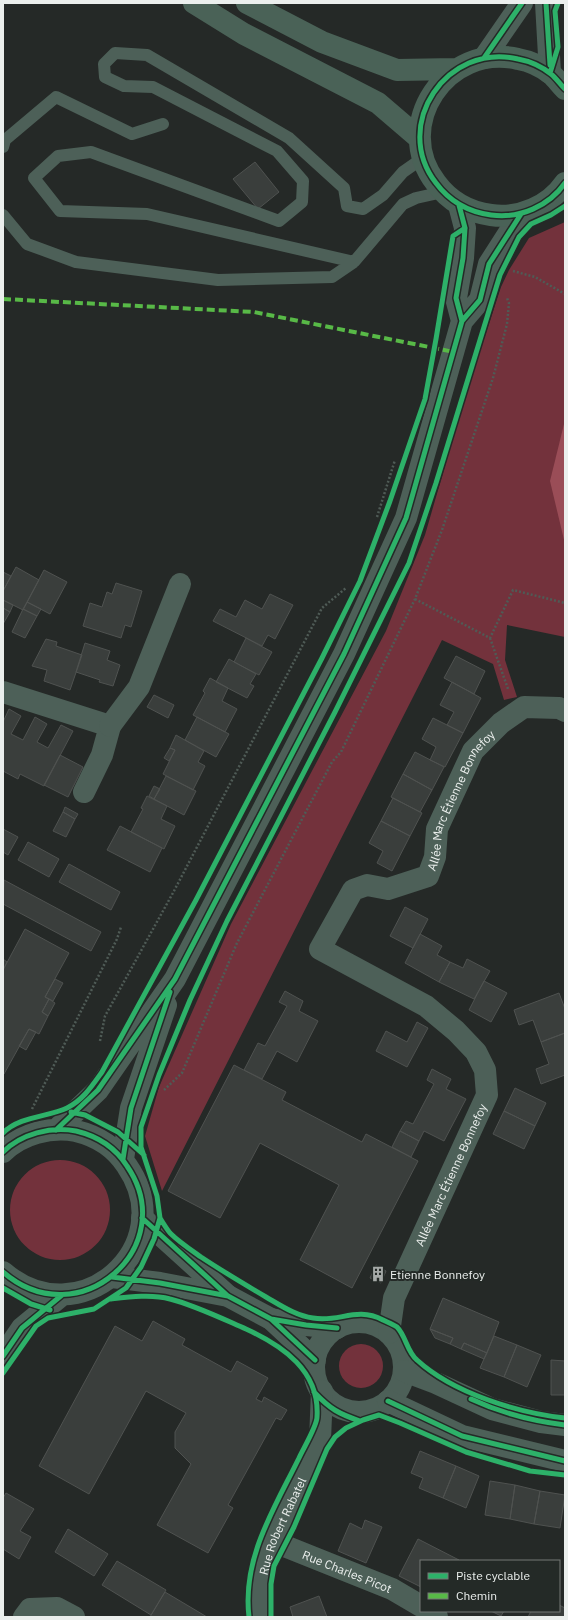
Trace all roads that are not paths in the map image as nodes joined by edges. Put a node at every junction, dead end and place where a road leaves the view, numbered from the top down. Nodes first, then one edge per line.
1 (194, 3) edge
2 (247, 3) edge
3 (522, 3) edge
4 (546, 3) edge
5 (484, 58) junction
6 (456, 69) junction
7 (550, 73) junction
8 (565, 89) edge
9 (163, 124) dead end
10 (3, 147) edge
11 (422, 148) junction
12 (563, 188) edge
13 (451, 199) junction
14 (521, 214) junction
15 (3, 215) edge
16 (354, 262) junction
17 (462, 321) junction
18 (180, 584) dead end
19 (3, 692) edge
20 (565, 711) edge
21 (110, 726) junction
22 (84, 792) dead end
23 (175, 979) junction
24 (56, 1130) junction
25 (4, 1150) edge
26 (123, 1159) junction
27 (142, 1218) junction
28 (3, 1272) edge
29 (112, 1277) junction
30 (62, 1295) junction
31 (228, 1296) junction
32 (394, 1298) junction
33 (271, 1319) junction
34 (364, 1322) junction
35 (337, 1328) junction
36 (389, 1333) junction
37 (3, 1356) edge
38 (315, 1360) junction
39 (404, 1371) junction
40 (322, 1391) junction
41 (388, 1402) junction
42 (352, 1412) junction
43 (565, 1425) edge
44 (320, 1440) junction
45 (565, 1461) edge
46 (272, 1541) junction
47 (420, 1605) edge
48 (24, 1617) edge
49 (74, 1617) edge
50 (263, 1617) edge

1 - 11 main road
2 - 6 main road
3 - 5 street
4 - 7 street
5 - 6 main road
5 - 7 main road
6 - 11 main road
7 - 8 main road
9 - 10 lane
11 - 13 main road
11 - 16 lane
12 - 14 main road
13 - 14 main road
13 - 16 lane
13 - 17 street
14 - 17 street
15 - 16 lane
17 - 23 street
18 - 21 street
19 - 21 street
20 - 32 street, Allée Marc Étienne Bonnefoy
21 - 22 street
23 - 24 street
23 - 26 street
24 - 25 street
24 - 26 street
26 - 27 street
27 - 29 street
27 - 31 street
28 - 30 street
29 - 30 street
29 - 31 street
30 - 37 street
31 - 33 street
32 - 34 street, Allée Marc Étienne Bonnefoy
32 - 36 street, Allée Marc Étienne Bonnefoy
33 - 35 street
33 - 38 street
34 - 35 street
34 - 36 street
35 - 38 street
36 - 39 street
38 - 40 street
39 - 41 street
39 - 43 street
40 - 42 street
40 - 44 street, Rue Robert Rabatel
41 - 42 street
41 - 45 street
42 - 44 street, Rue Robert Rabatel
44 - 46 street, Rue Robert Rabatel
46 - 47 street, Rue Charles Picot
46 - 50 street, Rue Robert Rabatel
48 - 49 street

